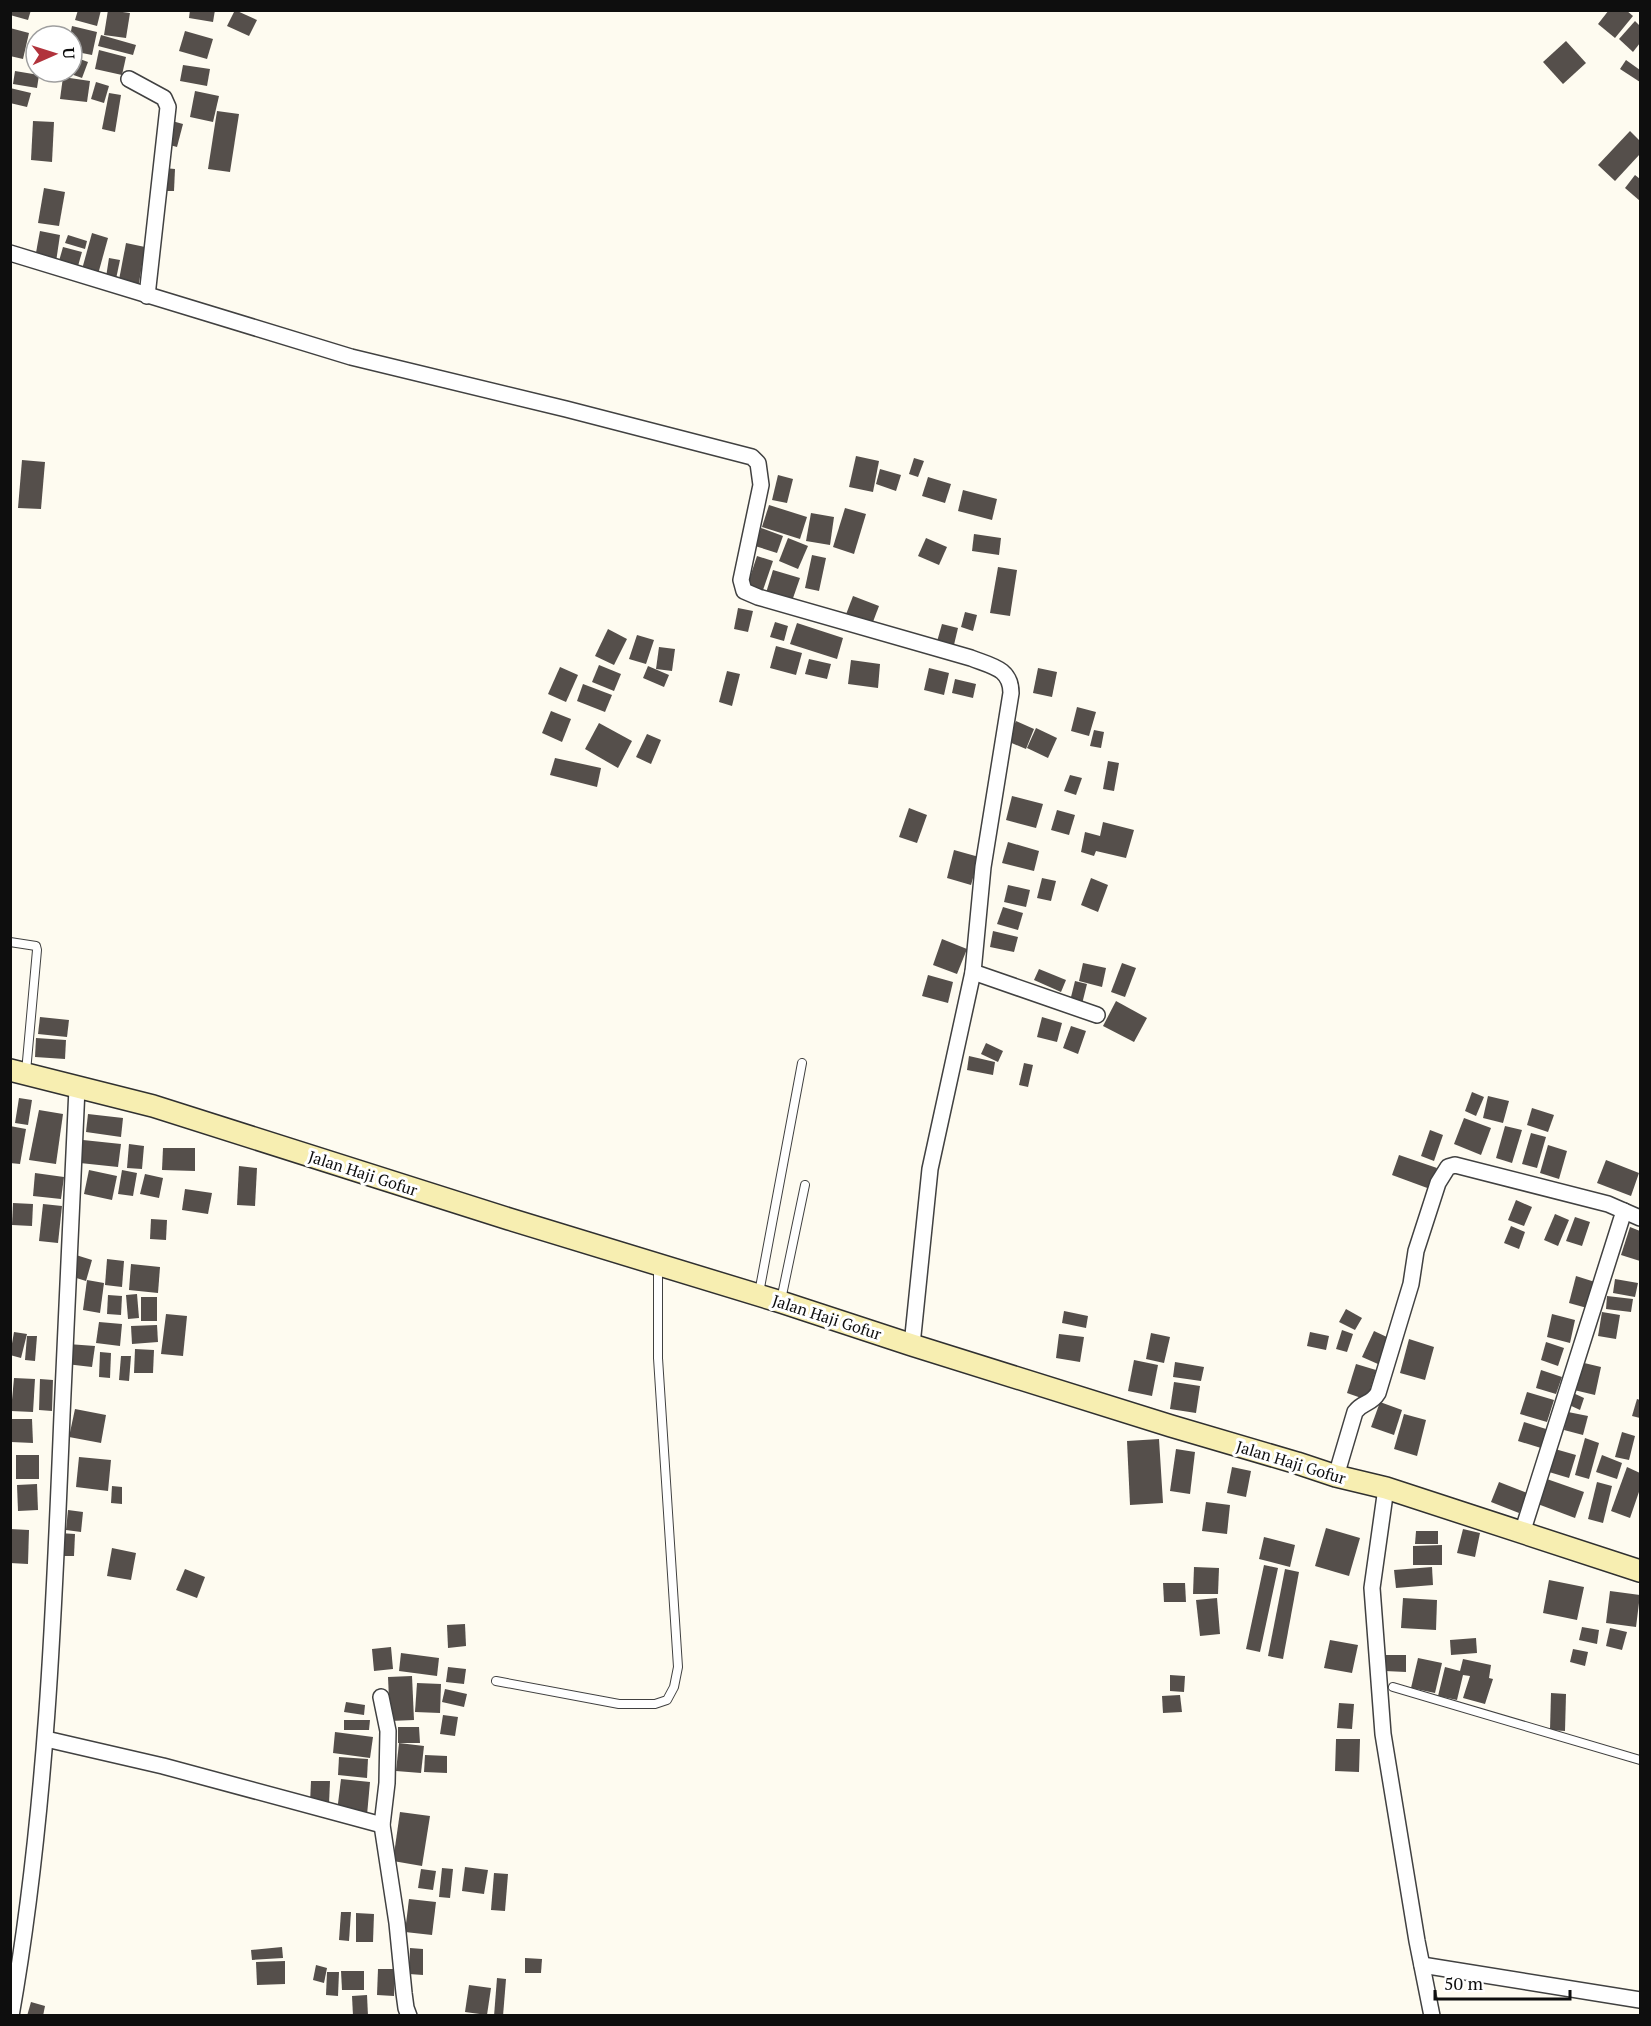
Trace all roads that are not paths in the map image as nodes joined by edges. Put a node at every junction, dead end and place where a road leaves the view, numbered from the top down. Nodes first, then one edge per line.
1 (129, 79) dead end
2 (10, 254) edge
3 (147, 296) junction
4 (10, 942) edge
5 (973, 972) junction
6 (1097, 1015) dead end
7 (802, 1063) dead end
8 (18, 1072) edge
9 (76, 1088) junction
10 (805, 1185) dead end
11 (1624, 1211) junction
12 (1641, 1218) edge
13 (658, 1265) junction
14 (758, 1295) junction
15 (781, 1302) junction
16 (912, 1345) junction
17 (1336, 1476) junction
18 (1386, 1488) junction
19 (1522, 1533) junction
20 (1641, 1571) edge
21 (496, 1681) dead end
22 (1393, 1687) dead end
23 (381, 1697) dead end
24 (46, 1739) junction
25 (1641, 1760) edge
26 (382, 1825) junction
27 (1422, 1965) junction
28 (1641, 2000) edge
29 (11, 2016) edge
30 (410, 2016) edge
31 (1432, 2016) edge

1 - 3 street
2 - 3 street
3 - 5 street
4 - 8 lane
5 - 6 street
5 - 16 street
7 - 14 lane
8 - 9 street, Jalan Haji Gofur
9 - 13 street, Jalan Haji Gofur
9 - 24 street
10 - 15 lane
11 - 12 street
11 - 17 street
11 - 19 street
13 - 14 street, Jalan Haji Gofur
13 - 21 lane
14 - 15 street, Jalan Haji Gofur
15 - 16 street, Jalan Haji Gofur
16 - 17 street, Jalan Haji Gofur
17 - 18 street, Jalan Haji Gofur
18 - 19 street, Jalan Haji Gofur
18 - 27 street
19 - 20 street, Jalan Haji Gofur
22 - 25 lane
23 - 26 street
24 - 26 street
24 - 29 street
26 - 30 street
27 - 28 street
27 - 31 street

